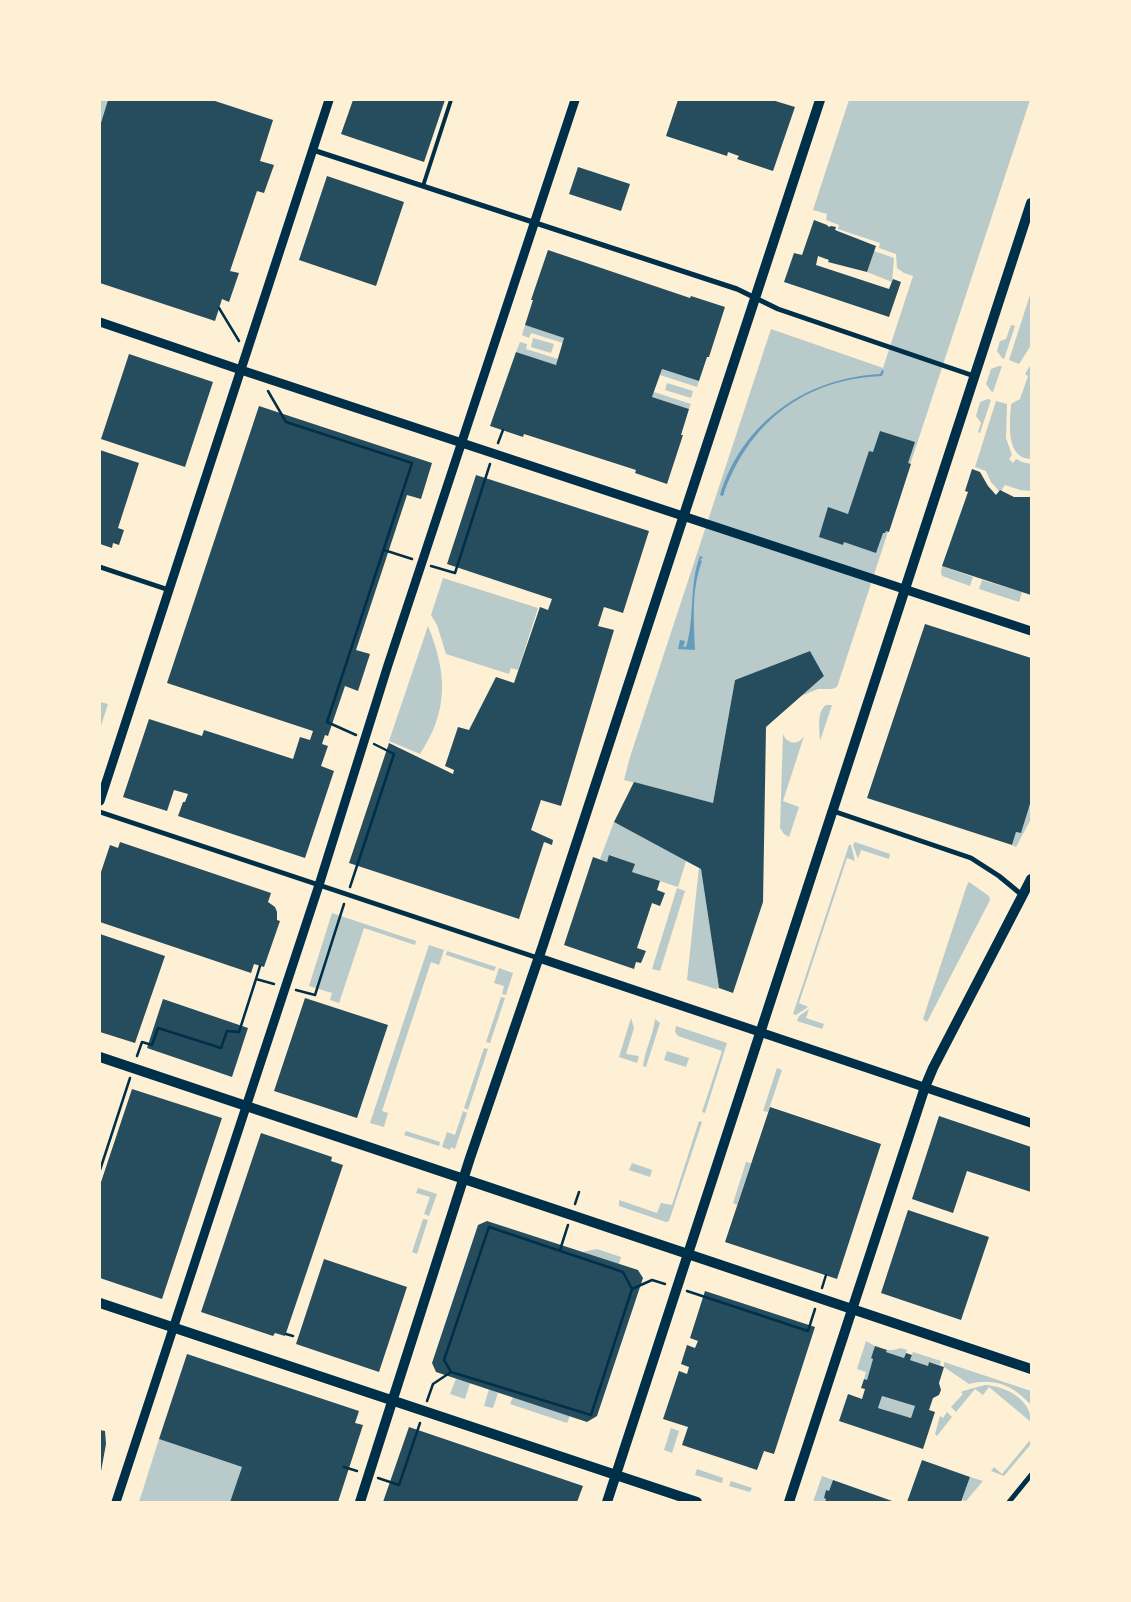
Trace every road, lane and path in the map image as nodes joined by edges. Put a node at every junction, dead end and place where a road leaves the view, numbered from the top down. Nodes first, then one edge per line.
1 (329, 100) edge
2 (451, 100) edge
3 (575, 100) edge
4 (820, 100) edge
5 (313, 150) junction
6 (423, 186) junction
7 (1031, 203) edge
8 (534, 223) junction
9 (756, 297) junction
10 (219, 308) dead end
11 (100, 322) edge
12 (243, 349) dead end
13 (241, 370) junction
14 (974, 376) junction
15 (267, 389) dead end
16 (503, 430) dead end
17 (462, 443) junction
18 (497, 446) dead end
19 (491, 462) dead end
20 (684, 516) junction
21 (384, 550) junction
22 (419, 562) dead end
23 (428, 565) dead end
24 (100, 567) edge
25 (169, 590) junction
26 (905, 590) junction
27 (1031, 632) edge
28 (327, 722) dead end
29 (100, 800) edge
30 (832, 810) junction
31 (100, 812) edge
32 (1031, 879) edge
33 (319, 885) junction
34 (1022, 895) junction
35 (539, 958) junction
36 (260, 966) dead end
37 (256, 979) dead end
38 (239, 1032) dead end
39 (760, 1032) junction
40 (100, 1057) edge
41 (136, 1060) dead end
42 (130, 1078) dead end
43 (925, 1087) junction
44 (246, 1105) junction
45 (1031, 1122) edge
46 (100, 1170) edge
47 (463, 1179) junction
48 (689, 1254) junction
49 (826, 1275) dead end
50 (669, 1286) dead end
51 (632, 1289) junction
52 (686, 1291) dead end
53 (821, 1292) dead end
54 (100, 1303) edge
55 (815, 1308) dead end
56 (853, 1308) junction
57 (173, 1327) junction
58 (286, 1334) dead end
59 (293, 1336) dead end
60 (1031, 1369) edge
61 (451, 1372) junction
62 (392, 1400) junction
63 (426, 1402) dead end
64 (420, 1421) dead end
65 (344, 1467) dead end
66 (357, 1472) dead end
67 (616, 1474) junction
68 (1031, 1475) edge
69 (375, 1477) dead end
70 (116, 1502) edge
71 (360, 1502) edge
72 (607, 1502) edge
73 (698, 1502) edge
74 (789, 1502) edge
75 (1008, 1502) edge

1 - 5 street
2 - 6 lane
3 - 8 street
4 - 9 main road
5 - 6 street
5 - 13 street
6 - 8 street
7 - 14 main road
8 - 9 street
8 - 17 street
9 - 14 street
9 - 20 main road
10 - 12 path
11 - 13 street
13 - 17 street
13 - 25 street
14 - 26 main road
15 - 21 path
16 - 18 path
17 - 20 street
17 - 33 street
19 - 23 path
20 - 26 street
20 - 35 main road
21 - 22 path
21 - 28 path
24 - 25 street
25 - 29 street
26 - 27 street
26 - 30 main road
30 - 34 street
30 - 39 main road
31 - 33 street
32 - 34 main road
33 - 35 street
33 - 44 street
34 - 43 main road
35 - 39 street
35 - 47 main road
36 - 37 path
38 - 41 path
39 - 43 street
39 - 48 main road
40 - 44 main road
42 - 46 path
43 - 45 street
43 - 56 main road
44 - 47 main road
44 - 57 street
47 - 48 main road
47 - 62 main road
48 - 56 main road
48 - 67 main road
49 - 53 path
50 - 51 path
51 - 61 path
51 - 61 path
52 - 55 path
54 - 57 main road
56 - 60 main road
56 - 74 main road
57 - 62 main road
57 - 70 street
58 - 59 path
61 - 63 path
62 - 67 main road
62 - 71 main road
64 - 69 path
65 - 66 path
67 - 72 main road
67 - 73 main road
68 - 75 street

